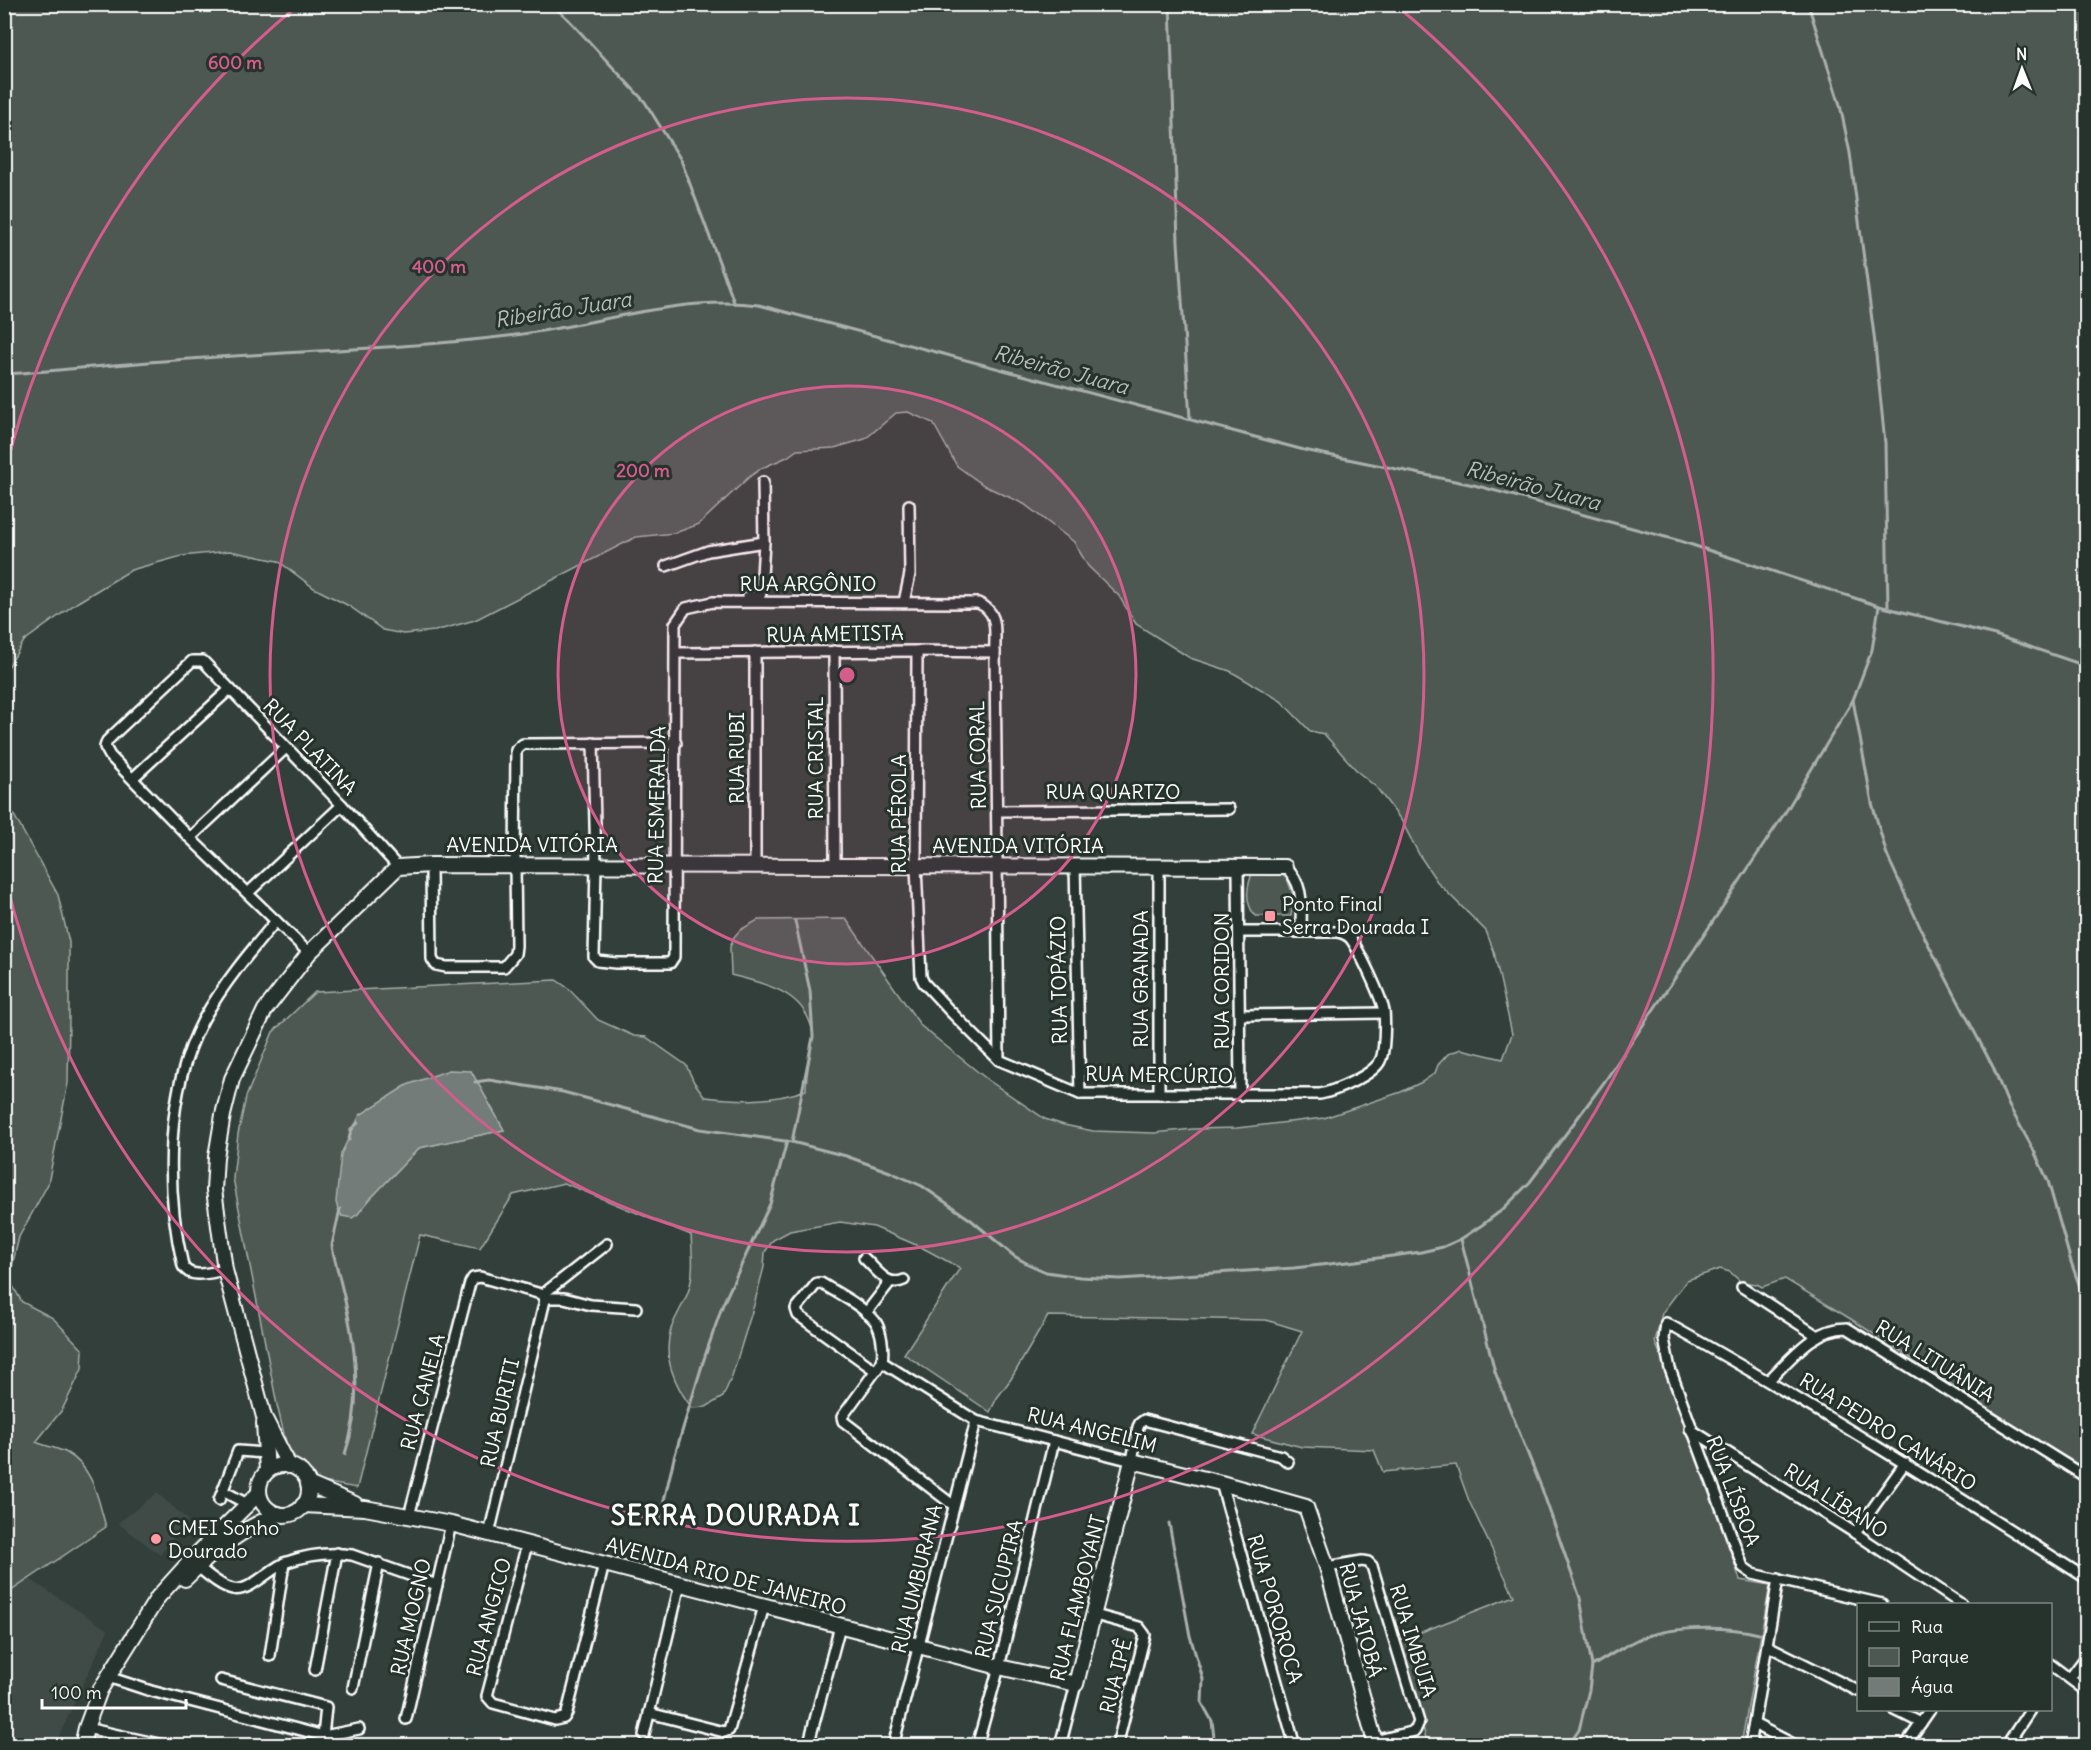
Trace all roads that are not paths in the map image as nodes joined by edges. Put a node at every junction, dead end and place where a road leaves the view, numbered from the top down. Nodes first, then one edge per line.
1 (763, 482) dead end
2 (909, 505) dead end
3 (764, 542) junction
4 (666, 566) dead end
5 (713, 602) junction
6 (904, 602) junction
7 (978, 603) joint
8 (834, 651) junction
9 (917, 651) junction
10 (755, 652) junction
11 (995, 652) junction
12 (676, 653) junction
13 (230, 688) junction
14 (593, 743) junction
15 (675, 743) junction
16 (286, 748) junction
17 (133, 778) junction
18 (342, 805) junction
19 (1229, 809) dead end
20 (997, 811) junction
21 (190, 838) junction
22 (514, 864) junction
23 (596, 864) junction
24 (755, 864) junction
25 (431, 865) junction
26 (674, 865) junction
27 (835, 865) junction
28 (1075, 865) junction
29 (916, 866) junction
30 (997, 866) junction
31 (1159, 866) junction
32 (398, 867) junction
33 (1238, 867) junction
34 (1285, 867) joint
35 (248, 893) junction
36 (276, 921) junction
37 (1301, 931) junction
38 (1240, 932) junction
39 (309, 953) junction
40 (921, 977) joint
41 (1384, 1013) junction
42 (1240, 1015) junction
43 (999, 1060) junction
44 (1159, 1093) junction
45 (1080, 1094) junction
46 (1240, 1095) junction
47 (607, 1244) dead end
48 (864, 1258) dead end
49 (225, 1270) junction
50 (904, 1280) dead end
51 (890, 1282) junction
52 (1742, 1287) dead end
53 (544, 1298) junction
54 (636, 1308) dead end
55 (866, 1313) junction
56 (1666, 1323) joint
57 (1816, 1335) junction
58 (882, 1362) junction
59 (876, 1371) junction
60 (1769, 1380) junction
61 (264, 1418) junction
62 (976, 1421) junction
63 (1690, 1429) junction
64 (1054, 1441) junction
65 (266, 1453) junction
66 (1132, 1461) junction
67 (1288, 1462) dead end
68 (1905, 1463) junction
69 (289, 1466) junction
70 (267, 1471) junction
71 (2086, 1477) edge
72 (1221, 1482) junction
73 (308, 1484) junction
74 (259, 1493) junction
75 (247, 1504) junction
76 (303, 1505) junction
77 (953, 1505) junction
78 (1306, 1507) joint
79 (365, 1508) junction
80 (278, 1514) junction
81 (409, 1516) junction
82 (451, 1524) junction
83 (1855, 1533) junction
84 (489, 1534) junction
85 (527, 1544) junction
86 (337, 1553) junction
87 (284, 1563) junction
88 (379, 1563) junction
89 (604, 1564) junction
90 (198, 1567) junction
91 (1327, 1567) junction
92 (2086, 1578) edge
93 (1778, 1579) junction
94 (680, 1584) junction
95 (437, 1585) junction
96 (1874, 1603) edge
97 (1958, 1603) edge
98 (764, 1606) junction
99 (1095, 1615) junction
100 (146, 1619) junction
101 (840, 1626) junction
102 (919, 1646) junction
103 (1768, 1646) junction
104 (270, 1656) dead end
105 (2086, 1657) edge
106 (2054, 1666) edge
107 (999, 1667) junction
108 (315, 1670) dead end
109 (108, 1677) junction
110 (2070, 1678) junction
111 (221, 1680) dead end
112 (1076, 1684) junction
113 (353, 1688) dead end
114 (1857, 1690) edge
115 (2086, 1691) edge
116 (1897, 1711) edge
117 (1929, 1711) edge
118 (2029, 1711) edge
119 (649, 1713) junction
120 (406, 1719) dead end
121 (1921, 1722) junction
122 (1754, 1724) junction
123 (86, 1728) junction
124 (359, 1729) dead end
125 (644, 1735) dead end
126 (323, 1741) edge
127 (1375, 1743) edge
128 (82, 1746) edge
129 (168, 1746) edge
130 (808, 1746) edge
131 (893, 1746) edge
132 (977, 1746) edge
133 (1060, 1746) edge
134 (1118, 1746) edge
135 (1295, 1746) edge
136 (1750, 1746) edge
137 (1797, 1746) edge
138 (1905, 1746) edge
139 (2006, 1746) edge

1 - 3 street
2 - 6 street
3 - 4 street
3 - 5 street
5 - 6 street, RUA ARGÔNIO
5 - 12 street, RUA ARGÔNIO
6 - 7 street, RUA ARGÔNIO
7 - 11 street, RUA CORAL
8 - 9 street, RUA AMETISTA
8 - 10 street, RUA AMETISTA
8 - 27 street, RUA CRISTAL
9 - 11 street, RUA AMETISTA
9 - 29 street, RUA PÉROLA
10 - 12 street, RUA AMETISTA
10 - 24 street, RUA RUBI
11 - 20 street, RUA CORAL
12 - 15 street, RUA ESMERALDA
13 - 16 street, RUA PLATINA
13 - 17 street
13 - 17 street, RUA PLATINA
14 - 15 street
14 - 22 street
14 - 23 street
15 - 26 street, RUA ESMERALDA
16 - 18 street, RUA PLATINA
16 - 21 street
17 - 21 street
18 - 32 street, RUA PLATINA
18 - 35 street
19 - 20 street, RUA QUARTZO
20 - 30 street, RUA CORAL
21 - 35 street
22 - 23 street, AVENIDA VITÓRIA
22 - 25 street, AVENIDA VITÓRIA
22 - 25 street
23 - 26 street, AVENIDA VITÓRIA
23 - 26 street, RUA ESMERALDA
24 - 26 street, AVENIDA VITÓRIA
24 - 27 street, AVENIDA VITÓRIA
25 - 32 street, AVENIDA VITÓRIA
27 - 29 street, AVENIDA VITÓRIA
28 - 30 street, AVENIDA VITÓRIA
28 - 31 street, AVENIDA VITÓRIA
28 - 45 street, RUA TOPÁZIO
29 - 30 street, AVENIDA VITÓRIA
29 - 40 street, RUA PÉROLA
30 - 43 street, RUA CORAL
31 - 33 street, AVENIDA VITÓRIA
31 - 44 street, RUA GRANADA
32 - 39 street
33 - 34 street, AVENIDA VITÓRIA
33 - 38 street, RUA CORIDON
34 - 37 street
35 - 36 street
36 - 39 street
36 - 49 street
37 - 38 street
37 - 41 street
38 - 42 street, RUA CORIDON
39 - 49 street
40 - 43 street, RUA MERCÚRIO
41 - 42 street
41 - 46 street, RUA MERCÚRIO
42 - 46 street, RUA CORIDON
43 - 45 street, RUA MERCÚRIO
44 - 45 street, RUA MERCÚRIO
44 - 46 street, RUA MERCÚRIO
47 - 53 street
48 - 51 street
49 - 61 street
50 - 51 street
51 - 55 street
52 - 57 street
53 - 54 street
53 - 81 street, RUA CANELA
53 - 84 street, RUA BURITI
55 - 58 street
55 - 59 street
56 - 60 street, RUA PEDRO CANÁRIO
56 - 63 street, RUA LÍSBOA
57 - 60 street
57 - 71 street, RUA LITUÂNIA
58 - 59 street
58 - 62 street, RUA ANGELIM
59 - 77 street
60 - 68 street, RUA PEDRO CANÁRIO
61 - 65 street
61 - 69 street
62 - 64 street, RUA ANGELIM
62 - 77 street, RUA UMBURANA
63 - 83 street, RUA LÍBANO
63 - 93 street, RUA LÍSBOA
64 - 66 street, RUA ANGELIM
64 - 107 street, RUA SUCUPIRA
65 - 70 street
65 - 75 street
66 - 67 street
66 - 72 street, RUA ANGELIM
66 - 99 street, RUA FLAMBOYANT
68 - 83 street
68 - 92 street, RUA PEDRO CANÁRIO
69 - 70 street
69 - 73 street
70 - 74 street
72 - 78 street, RUA ANGELIM
72 - 135 street, RUA POROROCA
73 - 76 street
73 - 79 street, AVENIDA RIO DE JANEIRO
74 - 75 street
74 - 80 street
75 - 100 street
76 - 79 street, AVENIDA RIO DE JANEIRO
76 - 80 street
77 - 102 street, RUA UMBURANA
78 - 91 street, RUA JATOBÁ
79 - 81 street, AVENIDA RIO DE JANEIRO
80 - 90 street
81 - 82 street, AVENIDA RIO DE JANEIRO
82 - 84 street, AVENIDA RIO DE JANEIRO
82 - 95 street, RUA MOGNO
83 - 97 street, RUA LÍBANO
84 - 85 street, AVENIDA RIO DE JANEIRO
85 - 89 street, AVENIDA RIO DE JANEIRO
85 - 89 street, RUA ANGICO
86 - 87 street
86 - 88 street
86 - 108 street
87 - 90 street
87 - 104 street
88 - 95 street
88 - 113 street
89 - 94 street, AVENIDA RIO DE JANEIRO
90 - 100 street
91 - 127 street, RUA JATOBÁ
91 - 127 street, RUA IMBUIA
93 - 96 street, RUA LÍSBOA
93 - 103 street
94 - 98 street, AVENIDA RIO DE JANEIRO
94 - 119 street
95 - 120 street, RUA MOGNO
98 - 101 street, AVENIDA RIO DE JANEIRO
98 - 119 street
99 - 112 street, RUA FLAMBOYANT
99 - 134 street, RUA IPÊ
100 - 109 street
101 - 102 street, AVENIDA RIO DE JANEIRO
101 - 130 street
102 - 107 street, AVENIDA RIO DE JANEIRO
102 - 131 street, RUA UMBURANA
103 - 114 street
103 - 122 street
105 - 110 street
106 - 110 street
107 - 112 street, AVENIDA RIO DE JANEIRO
107 - 132 street, RUA SUCUPIRA
109 - 123 street
109 - 126 street
110 - 115 street
111 - 126 street
112 - 133 street, RUA FLAMBOYANT
116 - 121 street
117 - 121 street
118 - 139 street
119 - 125 street
121 - 138 street
122 - 136 street
122 - 137 street
123 - 128 street
123 - 129 street
124 - 126 street

